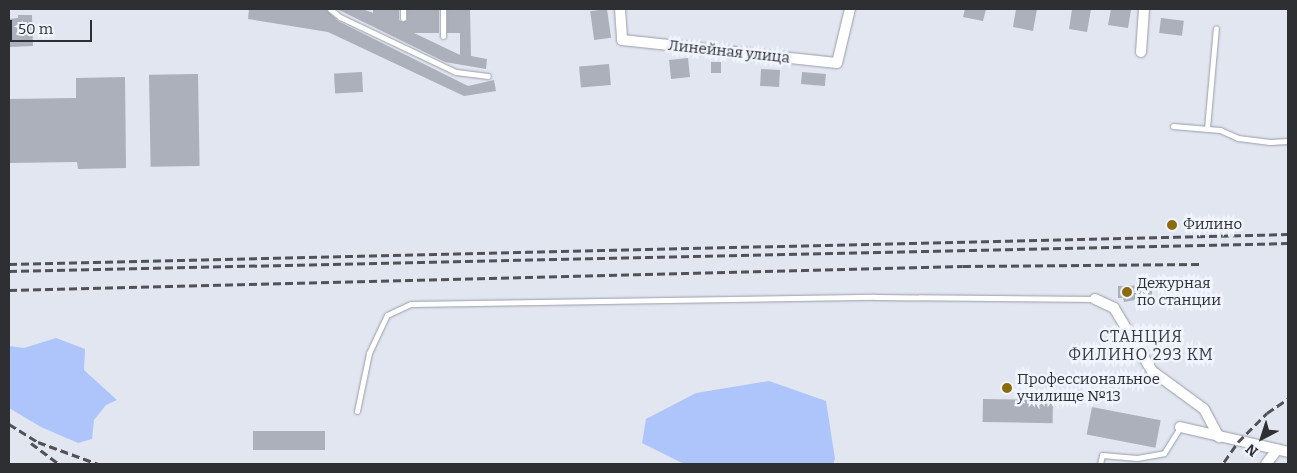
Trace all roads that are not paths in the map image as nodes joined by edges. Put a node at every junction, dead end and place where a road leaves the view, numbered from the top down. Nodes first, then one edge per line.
1 (330, 9) edge
2 (403, 9) edge
3 (443, 9) edge
4 (620, 9) edge
5 (850, 9) edge
6 (1144, 9) edge
7 (403, 18) dead end
8 (1216, 28) dead end
9 (443, 36) dead end
10 (1141, 52) dead end
11 (488, 76) dead end
12 (1173, 126) dead end
13 (1206, 128) junction
14 (1288, 141) edge
15 (1095, 300) joint
16 (357, 411) dead end
17 (1180, 427) joint
18 (1219, 437) junction
19 (1276, 451) junction
20 (1288, 452) edge
21 (1100, 464) edge
22 (1266, 464) edge

1 - 11 lane
2 - 7 lane
3 - 9 lane
4 - 5 street, Линейная улица
6 - 10 street
8 - 13 lane
12 - 13 lane
13 - 14 lane
15 - 16 lane
15 - 18 street
17 - 18 street
17 - 21 lane
18 - 19 street
19 - 20 street
19 - 22 street

